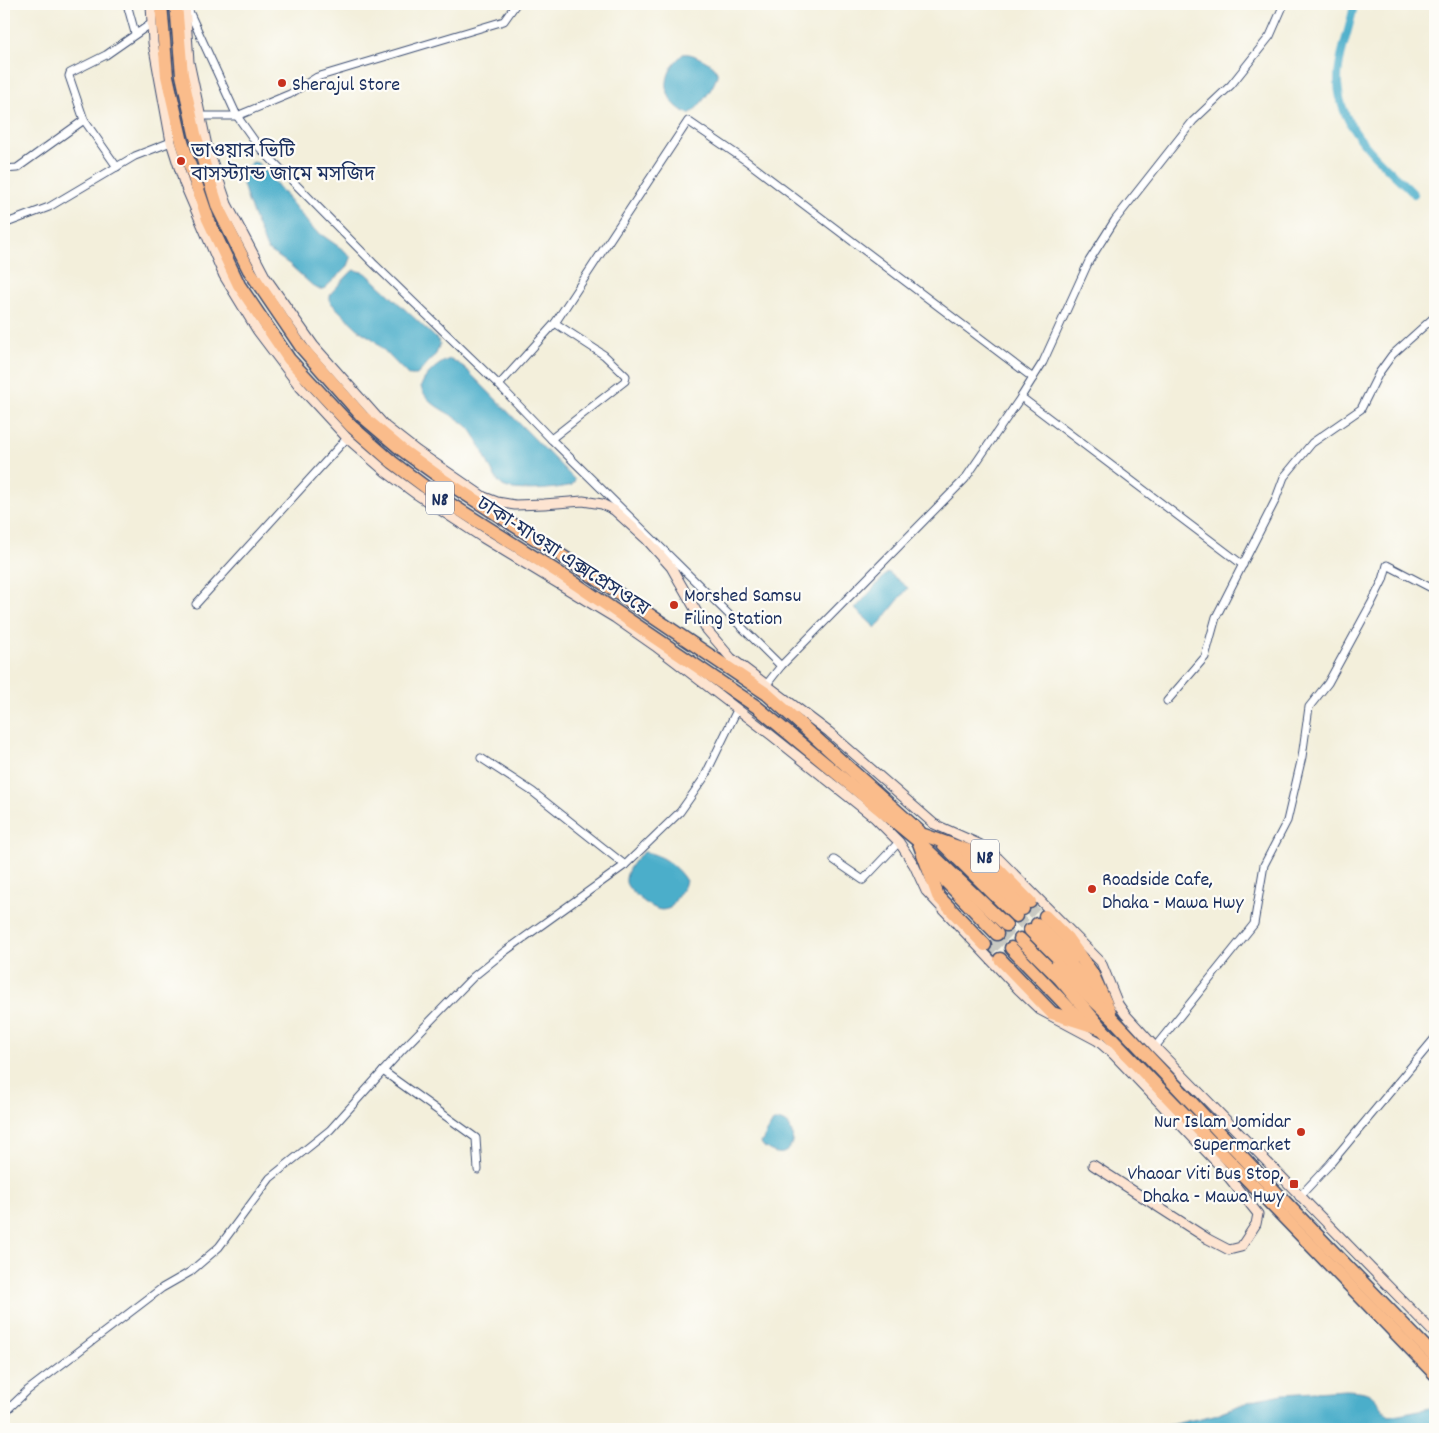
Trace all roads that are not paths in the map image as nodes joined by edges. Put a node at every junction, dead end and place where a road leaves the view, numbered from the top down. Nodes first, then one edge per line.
1 (127, 4) edge
2 (151, 4) edge
3 (161, 4) edge
4 (182, 4) edge
5 (516, 4) edge
6 (1284, 4) edge
7 (152, 22) junction
8 (135, 33) junction
9 (201, 116) junction
10 (237, 116) junction
11 (84, 120) junction
12 (172, 142) junction
13 (117, 167) junction
14 (4, 169) edge
15 (4, 224) edge
16 (1435, 321) edge
17 (555, 322) junction
18 (1033, 378) junction
19 (499, 385) junction
20 (1021, 398) junction
21 (347, 438) junction
22 (551, 439) junction
23 (1243, 565) junction
24 (1435, 590) edge
25 (196, 604) dead end
26 (781, 666) junction
27 (767, 684) junction
28 (1167, 701) dead end
29 (738, 710) junction
30 (481, 758) dead end
31 (899, 842) junction
32 (945, 843) junction
33 (922, 847) junction
34 (834, 860) dead end
35 (625, 865) junction
36 (1008, 923) junction
37 (1022, 937) junction
38 (1103, 997) junction
39 (1113, 1019) junction
40 (1083, 1023) junction
41 (1435, 1038) edge
42 (1154, 1047) junction
43 (383, 1071) junction
44 (1093, 1165) dead end
45 (478, 1170) dead end
46 (1299, 1196) junction
47 (1435, 1334) edge
48 (1435, 1357) edge
49 (1435, 1374) edge
50 (4, 1413) edge

1 - 8 street
2 - 7 street
3 - 33 highway, ঢাকা-মাওয়া এক্সপ্রেসওয়ে / N8
4 - 9 street
4 - 10 street
4 - 33 highway, ঢাকা-মাওয়া এক্সপ্রেসওয়ে / N8
5 - 10 street
6 - 18 street
7 - 8 street
7 - 12 street
8 - 11 street
9 - 10 street
9 - 27 street
10 - 19 street
11 - 13 street
11 - 14 street
12 - 13 street
12 - 21 street
13 - 15 street
16 - 23 street
17 - 18 street
17 - 19 street
17 - 22 street
18 - 20 street
19 - 22 street
20 - 23 street
20 - 26 street
21 - 25 street
21 - 29 street
22 - 26 street
23 - 28 street
24 - 42 street
26 - 27 street
27 - 42 street
29 - 31 street
29 - 35 street
30 - 35 street
31 - 34 street
31 - 44 street
32 - 33 highway, ঢাকা-মাওয়া এক্সপ্রেসওয়ে / N8
32 - 36 highway, ঢাকা-মাওয়া এক্সপ্রেসওয়ে / N8
32 - 36 highway, ঢাকা-মাওয়া এক্সপ্রেসওয়ে / N8
33 - 36 highway, ঢাকা-মাওয়া এক্সপ্রেসওয়ে / N8
33 - 36 highway, ঢাকা-মাওয়া এক্সপ্রেসওয়ে / N8
33 - 36 highway, ঢাকা-মাওয়া এক্সপ্রেসওয়ে / N8
35 - 43 street
37 - 38 highway
37 - 38 highway
37 - 38 highway
37 - 39 highway
37 - 40 highway
37 - 40 highway
37 - 40 highway
38 - 39 highway
39 - 48 highway
40 - 49 highway
41 - 46 street
42 - 46 street
43 - 45 street
43 - 50 street
46 - 47 street

